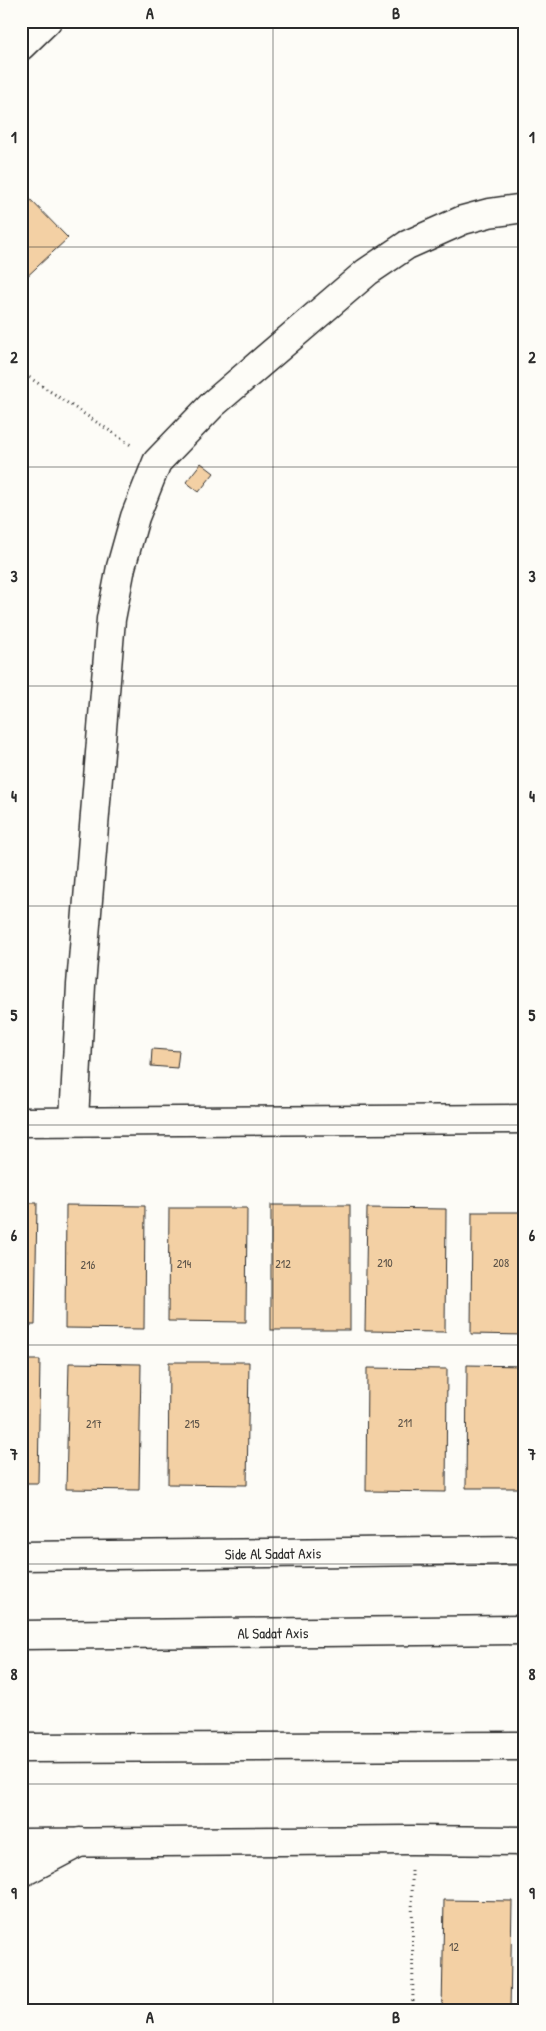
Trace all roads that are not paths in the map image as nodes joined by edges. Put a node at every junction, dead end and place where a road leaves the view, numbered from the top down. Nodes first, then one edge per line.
1 (47, 21) edge
2 (21, 46) edge
3 (525, 208) edge
4 (525, 1119) edge
5 (74, 1120) junction
6 (21, 1122) edge
7 (525, 1550) edge
8 (21, 1556) edge
9 (525, 1630) edge
10 (21, 1635) edge
11 (525, 1746) edge
12 (21, 1748) edge
13 (525, 1841) edge
14 (80, 1842) junction
15 (21, 1843) edge
16 (21, 1873) edge

1 - 2 street
3 - 5 street
4 - 5 street
5 - 6 street
7 - 8 street, Side Al Sadat Axis
9 - 10 street, Al Sadat Axis
11 - 12 street
13 - 14 street
14 - 15 street
14 - 16 street

